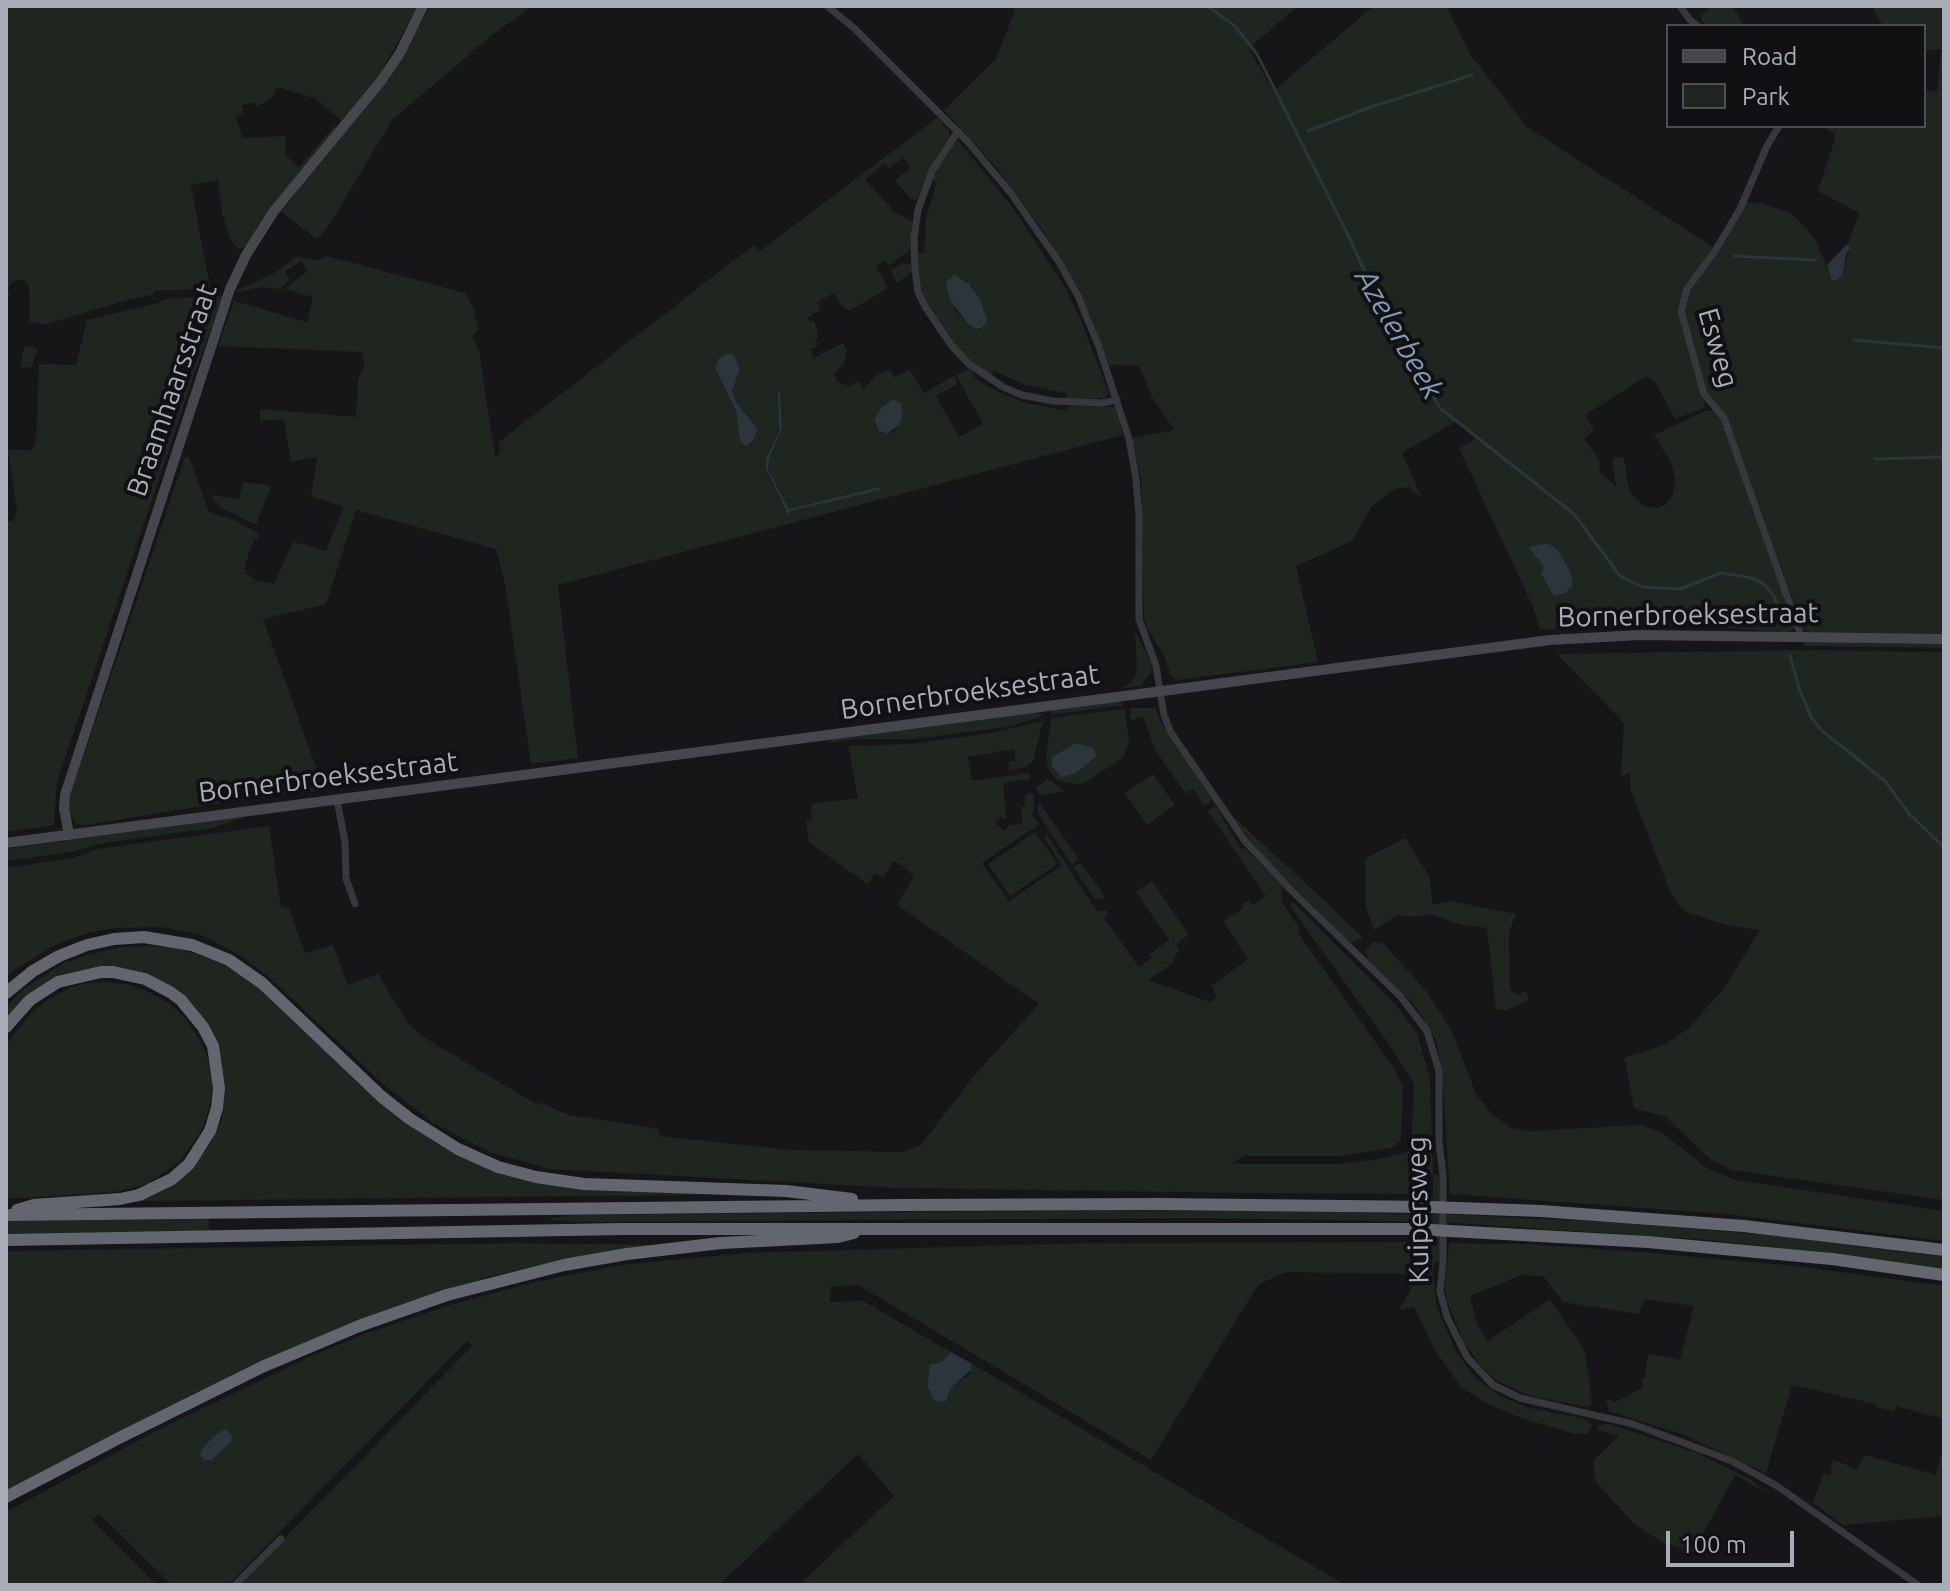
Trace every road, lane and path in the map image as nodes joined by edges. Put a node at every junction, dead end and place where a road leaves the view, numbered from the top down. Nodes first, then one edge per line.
1 (423, 6) edge
2 (827, 6) edge
3 (1680, 6) edge
4 (1695, 24) edge
5 (1778, 128) edge
6 (958, 131) junction
7 (1117, 400) junction
8 (1802, 638) junction
9 (1944, 639) edge
10 (1160, 691) junction
11 (337, 800) junction
12 (69, 835) junction
13 (6, 843) edge
14 (355, 904) dead end
15 (6, 993) edge
16 (6, 1027) edge
17 (903, 1205) junction
18 (6, 1214) edge
19 (869, 1229) junction
20 (6, 1240) edge
21 (1944, 1250) edge
22 (1944, 1275) edge
23 (6, 1497) edge
24 (281, 1539) dead end
25 (235, 1585) edge
26 (1918, 1585) edge

1 - 12 main road, Braamhaarsstraat
2 - 6 street, Kuipersweg
3 - 4 street
5 - 8 street, Esweg
6 - 7 street, Kuipersweg
6 - 7 street
7 - 10 street, Kuipersweg
8 - 9 main road, Bornerbroeksestraat
8 - 10 main road, Bornerbroeksestraat
10 - 11 main road, Bornerbroeksestraat
10 - 26 street, Kuipersweg
11 - 12 main road, Bornerbroeksestraat
11 - 14 street
12 - 13 main road, Bornerbroeksestraat
15 - 17 highway
16 - 18 highway
17 - 18 highway
17 - 21 highway
19 - 20 highway
19 - 22 highway
19 - 23 highway
24 - 25 street

